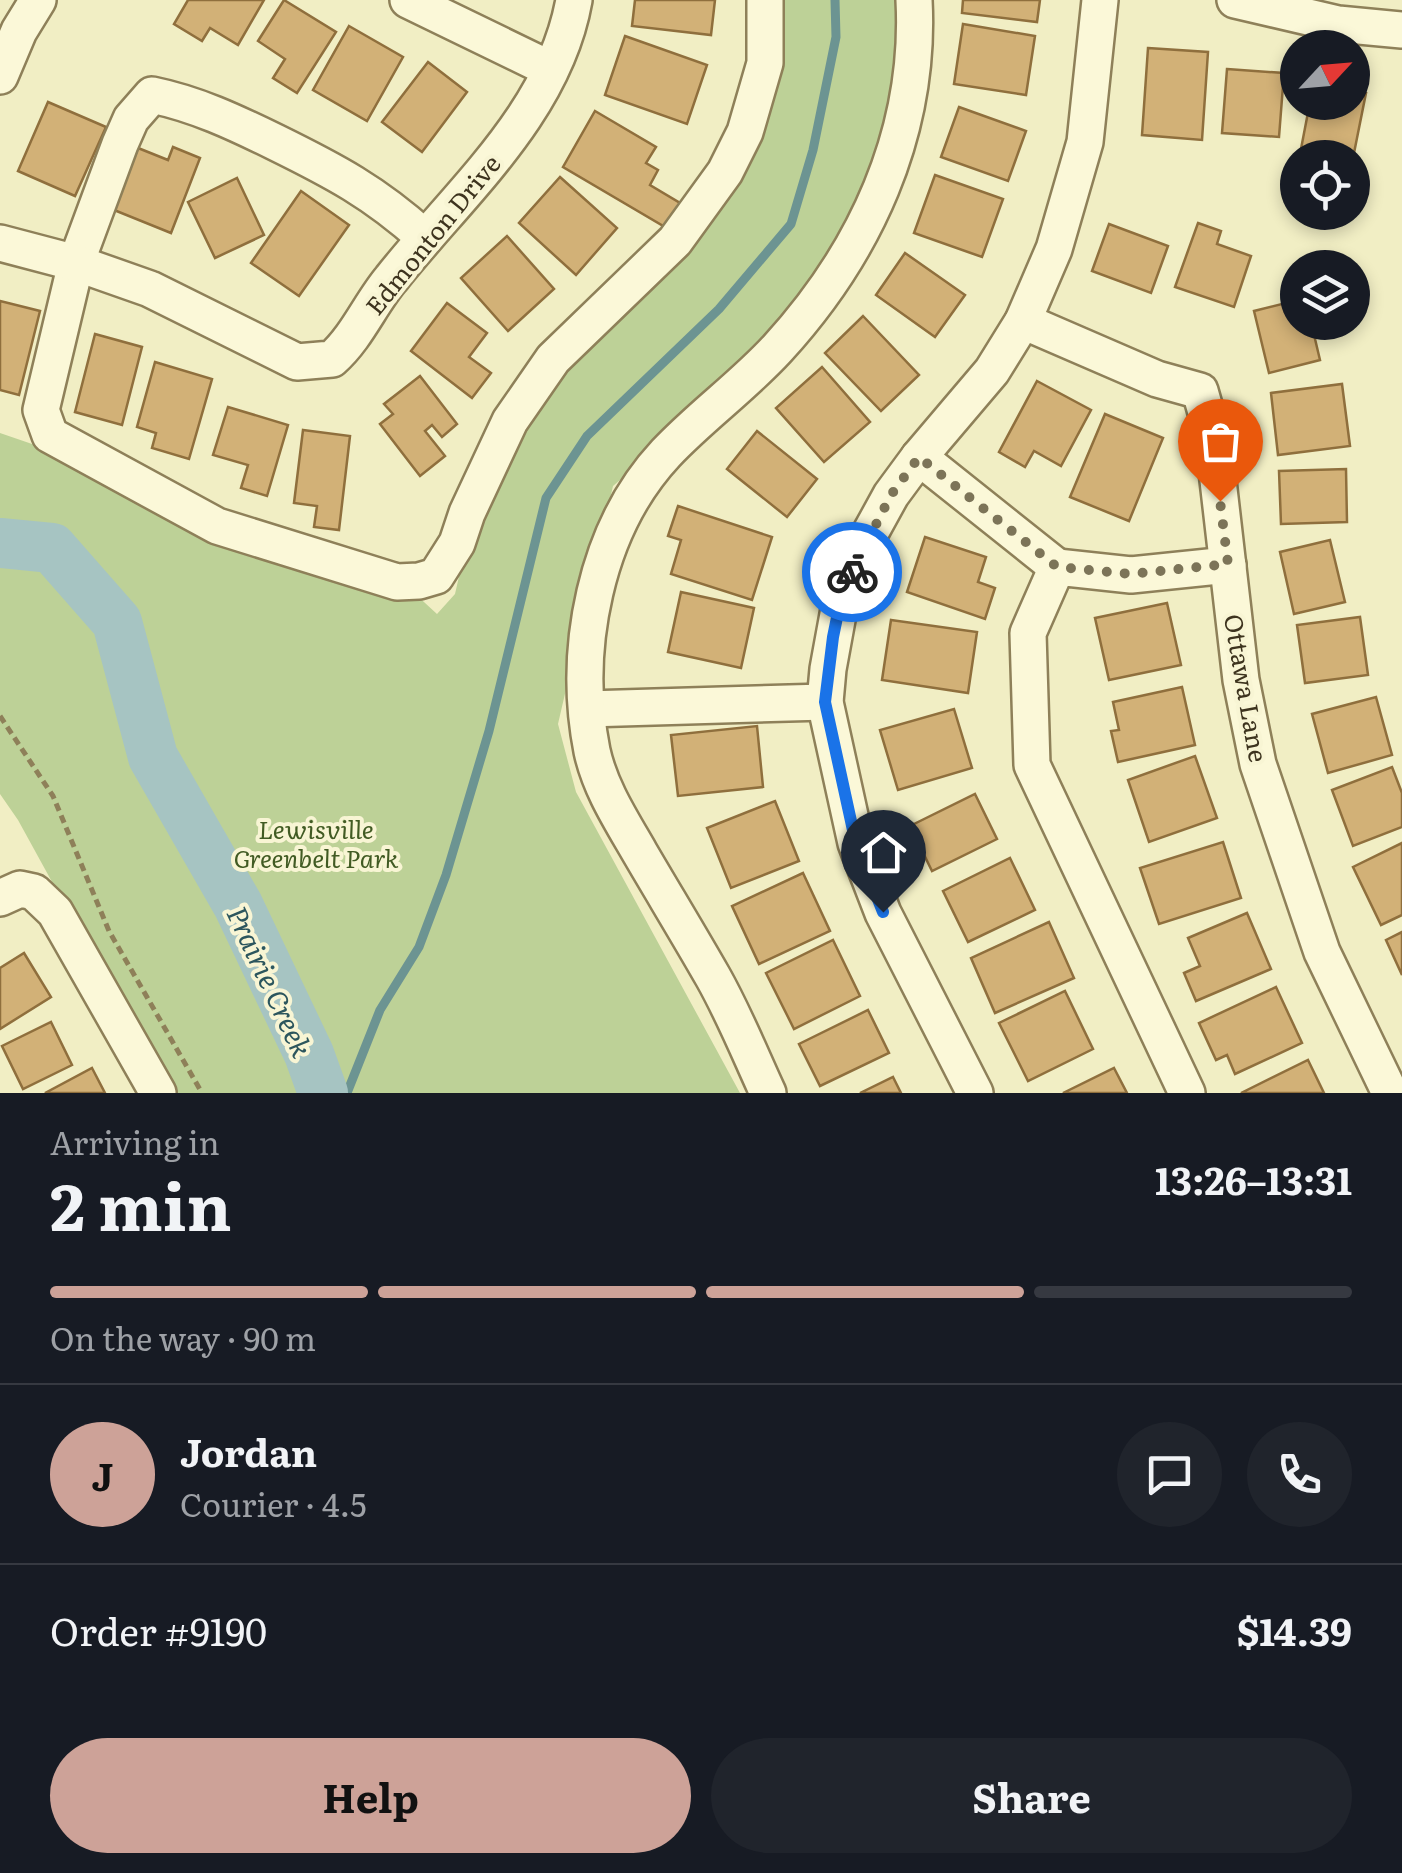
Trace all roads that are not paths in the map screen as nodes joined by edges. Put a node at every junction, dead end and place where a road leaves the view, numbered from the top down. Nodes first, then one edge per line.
1 (38, 0) edge
2 (408, 0) edge
3 (574, 0) edge
4 (765, 0) edge
5 (914, 0) edge
6 (1100, 0) edge
7 (1235, 0) edge
8 (1402, 30) edge
9 (550, 69) junction
10 (0, 76) edge
11 (424, 237) junction
12 (0, 243) edge
13 (76, 264) junction
14 (1023, 321) junction
15 (919, 457) junction
16 (1228, 564) junction
17 (1057, 567) junction
18 (825, 702) junction
19 (588, 709) junction
20 (0, 898) edge
21 (158, 1093) edge
22 (768, 1093) edge
23 (975, 1093) edge
24 (1187, 1093) edge
25 (1390, 1093) edge

1 - 10 street
2 - 9 street
3 - 9 street, Edmonton Drive
4 - 13 street
5 - 19 street
6 - 14 street
7 - 8 street
9 - 11 street, Edmonton Drive
11 - 13 street, Edmonton Drive
11 - 13 street
12 - 13 street, Edmonton Drive
14 - 15 street
14 - 16 street, Ottawa Lane
15 - 17 street
15 - 18 street
16 - 17 street
16 - 25 street, Ottawa Lane
17 - 24 street
18 - 19 street
18 - 23 street
19 - 22 street
20 - 21 street

